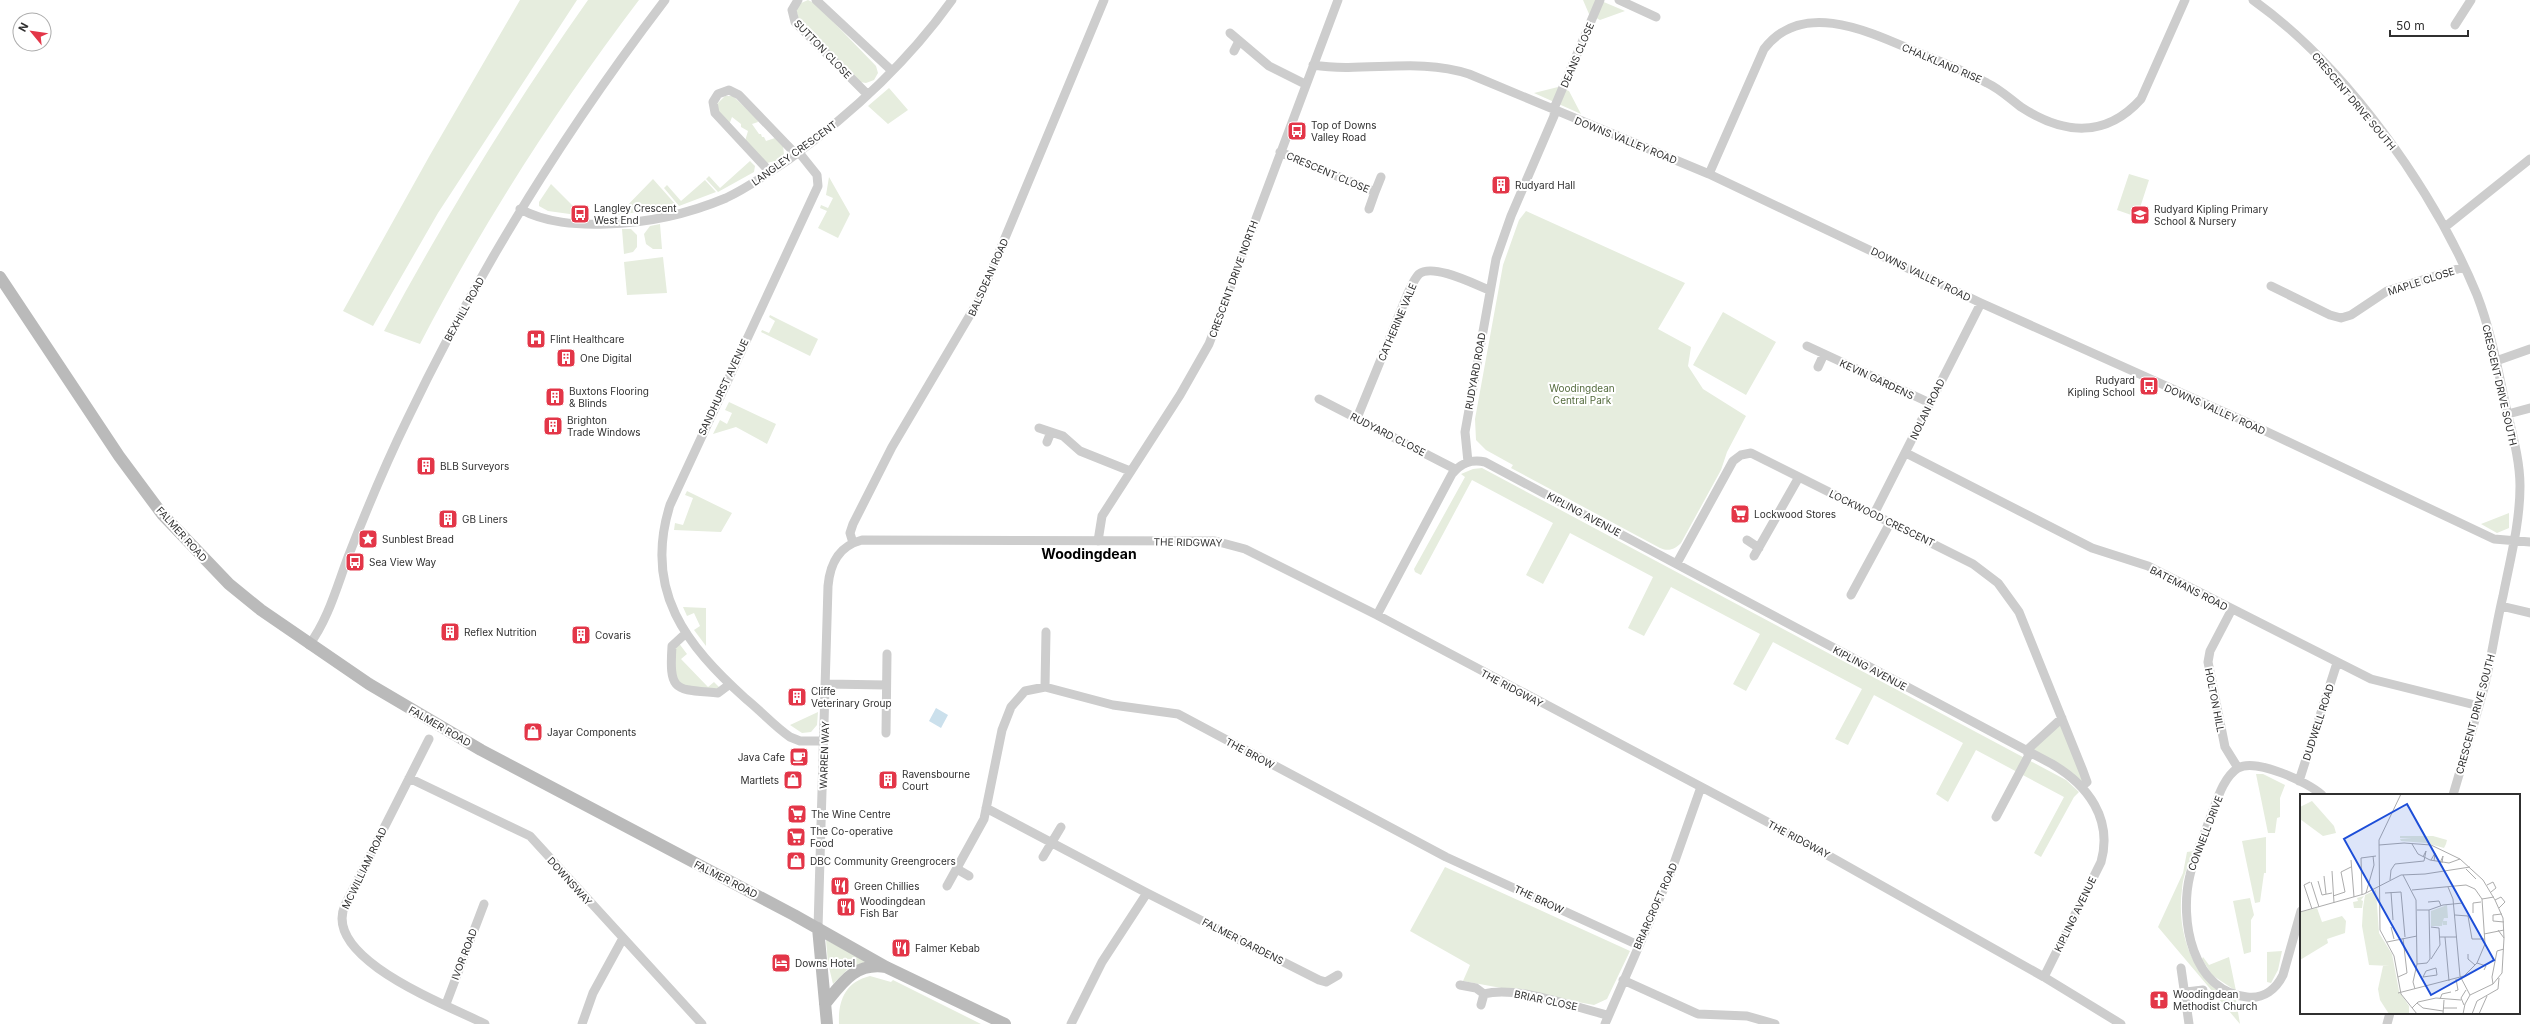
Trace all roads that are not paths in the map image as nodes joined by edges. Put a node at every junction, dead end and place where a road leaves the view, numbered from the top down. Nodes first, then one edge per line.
1 (666, 0) edge
2 (798, 0) edge
3 (816, 0) edge
4 (1104, 0) edge
5 (1338, 0) edge
6 (1600, 0) edge
7 (1619, 0) edge
8 (2185, 0) edge
9 (2253, 0) edge
10 (2471, 0) edge
11 (950, 1) edge
12 (1656, 17) dead end
13 (2454, 25) dead end
14 (1230, 33) dead end
15 (1239, 41) junction
16 (1234, 52) dead end
17 (1313, 66) junction
18 (891, 70) junction
19 (1305, 84) junction
20 (867, 94) junction
21 (1554, 111) junction
22 (798, 152) junction
23 (1280, 152) junction
24 (2530, 160) edge
25 (770, 172) junction
26 (1709, 174) junction
27 (1381, 178) dead end
28 (1375, 192) junction
29 (520, 209) junction
30 (1369, 209) dead end
31 (2445, 227) junction
32 (2464, 267) junction
33 (0, 277) edge
34 (2271, 286) dead end
35 (1490, 290) junction
36 (1981, 303) junction
37 (1807, 346) dead end
38 (2530, 349) edge
39 (1824, 354) junction
40 (2496, 361) junction
41 (1818, 367) dead end
42 (1319, 399) dead end
43 (1930, 403) junction
44 (2530, 408) edge
45 (2508, 414) junction
46 (1357, 418) junction
47 (1039, 428) dead end
48 (1051, 432) junction
49 (1047, 442) dead end
50 (1906, 453) junction
51 (1468, 462) junction
52 (1455, 470) junction
53 (1130, 471) junction
54 (1799, 477) junction
55 (1874, 514) junction
56 (1890, 523) junction
57 (1747, 540) dead end
58 (1098, 541) junction
59 (2514, 542) junction
60 (2530, 542) edge
61 (853, 543) junction
62 (1759, 548) junction
63 (1754, 556) dead end
64 (1677, 563) junction
65 (1851, 595) dead end
66 (2501, 606) junction
67 (2232, 609) junction
68 (2530, 613) edge
69 (1377, 615) junction
70 (1046, 632) dead end
71 (685, 634) junction
72 (309, 645) junction
73 (887, 654) dead end
74 (2336, 663) junction
75 (730, 684) junction
76 (827, 684) junction
77 (886, 685) junction
78 (1045, 687) junction
79 (2479, 706) junction
80 (2062, 718) junction
81 (886, 733) dead end
82 (429, 739) dead end
83 (824, 741) junction
84 (2028, 752) junction
85 (2238, 768) junction
86 (409, 778) junction
87 (2299, 781) junction
88 (2082, 786) junction
89 (1701, 787) junction
90 (2320, 794) edge
91 (2453, 794) edge
92 (986, 808) junction
93 (1996, 817) dead end
94 (1061, 827) dead end
95 (1052, 842) junction
96 (1043, 857) dead end
97 (957, 869) junction
98 (969, 876) dead end
99 (947, 886) dead end
100 (1147, 893) junction
101 (484, 904) dead end
102 (2300, 915) edge
103 (818, 928) junction
104 (622, 940) junction
105 (1638, 945) junction
106 (886, 967) junction
107 (2181, 968) dead end
108 (1338, 975) dead end
109 (2044, 977) junction
110 (1623, 980) junction
111 (1460, 984) dead end
112 (2203, 990) dead end
113 (2186, 992) junction
114 (1484, 994) junction
115 (446, 1004) junction
116 (825, 1004) junction
117 (1481, 1006) dead end
118 (2390, 1014) edge
119 (1606, 1020) edge
120 (485, 1024) edge
121 (582, 1024) edge
122 (702, 1024) edge
123 (827, 1024) edge
124 (1005, 1024) edge
125 (1070, 1024) edge
126 (1775, 1024) edge
127 (2121, 1024) edge
128 (2190, 1024) edge
129 (2387, 1024) edge

1 - 29 street, BEXHILL ROAD
2 - 20 street, SUTTON CLOSE
3 - 18 street
4 - 61 street, BALSDEAN ROAD
5 - 17 street, CRESCENT DRIVE NORTH
6 - 21 street, DEANS CLOSE
7 - 12 street
8 - 26 street, CHALKLAND RISE
9 - 31 street, CRESCENT DRIVE SOUTH
10 - 13 street
11 - 18 street, LANGLEY CRESCENT
14 - 15 street
15 - 16 street
15 - 19 street
17 - 19 street, CRESCENT DRIVE NORTH
17 - 21 street, DOWNS VALLEY ROAD
18 - 20 street, LANGLEY CRESCENT
19 - 23 street, CRESCENT DRIVE NORTH
20 - 22 street, LANGLEY CRESCENT
21 - 26 street, DOWNS VALLEY ROAD
21 - 35 street, RUDYARD ROAD
22 - 25 street, LANGLEY CRESCENT
22 - 25 street, SANDHURST AVENUE
22 - 71 street, SANDHURST AVENUE
23 - 28 street, CRESCENT CLOSE
23 - 53 street, CRESCENT DRIVE NORTH
24 - 31 street
25 - 29 street, LANGLEY CRESCENT
26 - 36 street, DOWNS VALLEY ROAD
27 - 28 street, CRESCENT CLOSE
28 - 30 street, CRESCENT CLOSE
29 - 72 street, BEXHILL ROAD
31 - 32 street, CRESCENT DRIVE SOUTH
32 - 34 street, MAPLE CLOSE
32 - 40 street, CRESCENT DRIVE SOUTH
33 - 72 main road, FALMER ROAD
35 - 46 street, CATHERINE VALE
35 - 51 street, RUDYARD ROAD
36 - 43 street, NOLAN ROAD
36 - 59 street, DOWNS VALLEY ROAD
37 - 39 street, KEVIN GARDENS
38 - 40 street
39 - 41 street
39 - 43 street, KEVIN GARDENS
40 - 45 street, CRESCENT DRIVE SOUTH
42 - 46 street, RUDYARD CLOSE
43 - 50 street, NOLAN ROAD
44 - 45 street
45 - 59 street, CRESCENT DRIVE SOUTH
46 - 52 street, RUDYARD CLOSE
47 - 48 street
48 - 49 street
48 - 53 street
50 - 55 street, NOLAN ROAD
50 - 67 street, BATEMANS ROAD
51 - 52 street
51 - 64 street, KIPLING AVENUE
52 - 69 street
53 - 58 street, CRESCENT DRIVE NORTH
54 - 55 street, LOCKWOOD CRESCENT
54 - 62 street
54 - 64 street, LOCKWOOD CRESCENT
55 - 56 street, LOCKWOOD CRESCENT
56 - 65 street
56 - 80 street, LOCKWOOD CRESCENT
57 - 62 street
58 - 61 street, THE RIDGWAY
58 - 69 street, THE RIDGWAY
59 - 60 street, DOWNS VALLEY ROAD
59 - 66 street, CRESCENT DRIVE SOUTH
61 - 76 street, WARREN WAY
62 - 63 street
64 - 84 street, KIPLING AVENUE
66 - 68 street
66 - 79 street, CRESCENT DRIVE SOUTH
67 - 74 street, BATEMANS ROAD
67 - 85 street, HOLTON HILL
69 - 89 street, THE RIDGWAY
70 - 78 street
71 - 75 street, SANDHURST AVENUE
71 - 75 street
72 - 103 main road, FALMER ROAD
73 - 77 street
74 - 79 street, BATEMANS ROAD
74 - 87 street, DUDWELL ROAD
75 - 83 street, SANDHURST AVENUE
76 - 77 street
76 - 83 street, WARREN WAY
77 - 81 street
78 - 92 street, THE BROW
78 - 105 street, THE BROW
79 - 91 street, CRESCENT DRIVE SOUTH
80 - 84 street
80 - 88 street, LOCKWOOD CRESCENT
82 - 86 street, MCWILLIAM ROAD
83 - 103 street, WARREN WAY
84 - 88 street, KIPLING AVENUE
84 - 93 street
85 - 87 street
85 - 102 street, CONNELL DRIVE
86 - 104 street, DOWNSWAY
86 - 115 street, MCWILLIAM ROAD
87 - 90 street
88 - 109 street, KIPLING AVENUE
89 - 105 street, BRIARCROFT ROAD
89 - 109 street, THE RIDGWAY
92 - 95 street, FALMER GARDENS
92 - 97 street, THE BROW
94 - 95 street
95 - 96 street
95 - 100 street, FALMER GARDENS
97 - 98 street
97 - 99 street, THE BROW
100 - 108 street, FALMER GARDENS
100 - 125 street
101 - 115 street, IVOR ROAD
103 - 106 main road, FALMER ROAD
103 - 116 main road
104 - 121 street
104 - 122 street, DOWNSWAY
105 - 110 street, BRIARCROFT ROAD
106 - 116 main road
106 - 124 main road, FALMER ROAD
107 - 113 street
109 - 127 street, THE RIDGWAY
110 - 119 street, BRIARCROFT ROAD
110 - 126 street
111 - 114 street
112 - 113 street
113 - 128 street
114 - 117 street
114 - 119 street, BRIAR CLOSE
115 - 120 street, MCWILLIAM ROAD
116 - 123 main road
118 - 129 street

